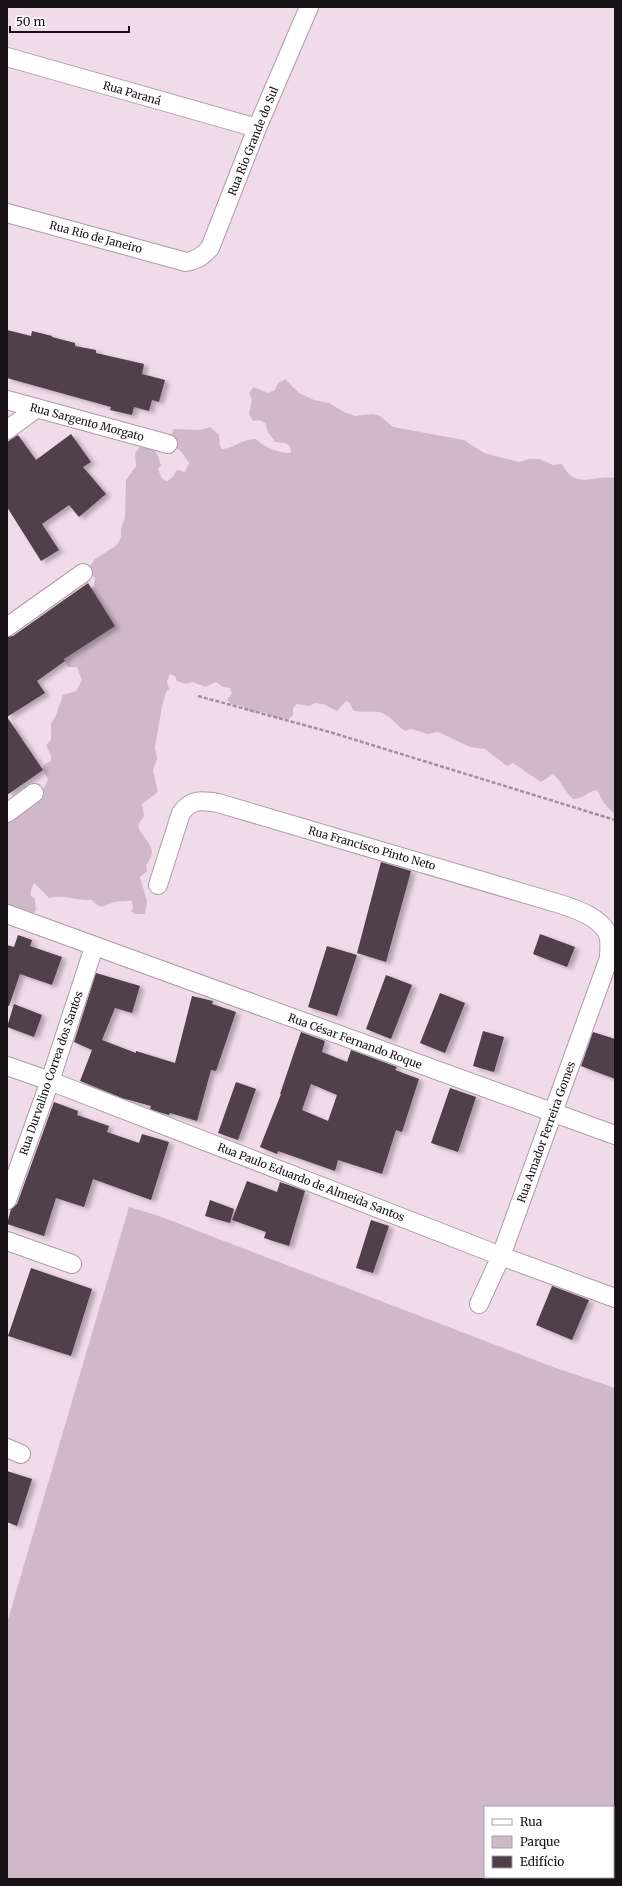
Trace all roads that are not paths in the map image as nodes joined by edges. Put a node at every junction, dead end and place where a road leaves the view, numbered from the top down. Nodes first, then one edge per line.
1 (309, 7) edge
2 (7, 57) edge
3 (257, 128) junction
4 (7, 213) edge
5 (186, 262) joint
6 (7, 400) edge
7 (37, 408) junction
8 (7, 430) edge
9 (168, 444) dead end
10 (83, 573) dead end
11 (7, 627) edge
12 (34, 793) dead end
13 (7, 813) edge
14 (158, 885) dead end
15 (7, 914) edge
16 (94, 947) junction
17 (609, 958) joint
18 (7, 1066) edge
19 (50, 1080) junction
20 (552, 1112) junction
21 (615, 1135) edge
22 (7, 1200) edge
23 (7, 1241) edge
24 (501, 1256) junction
25 (72, 1264) dead end
26 (615, 1298) edge
27 (479, 1304) dead end

1 - 3 street, Rua Rio Grande do Sul
2 - 3 street, Rua Paraná
3 - 5 street, Rua Rio Grande do Sul
4 - 5 street, Rua Rio de Janeiro
6 - 7 street, Rua Sargento Morgato
7 - 8 street
7 - 9 street, Rua Sargento Morgato
10 - 11 street
12 - 13 street
14 - 17 street, Rua Francisco Pinto Neto
15 - 16 street, Rua César Fernando Roque
16 - 19 street, Rua Durvalino Correa dos Santos
16 - 20 street, Rua César Fernando Roque
17 - 20 street, Rua Amador Ferreira Gomes
18 - 19 street, Rua Paulo Eduardo de Almeida Santos
19 - 22 street, Rua Durvalino Correa dos Santos
19 - 24 street, Rua Paulo Eduardo de Almeida Santos
20 - 21 street, Rua César Fernando Roque
20 - 24 street, Rua Amador Ferreira Gomes
23 - 25 street
24 - 26 street, Rua Paulo Eduardo de Almeida Santos
24 - 27 street, Rua Amador Ferreira Gomes

